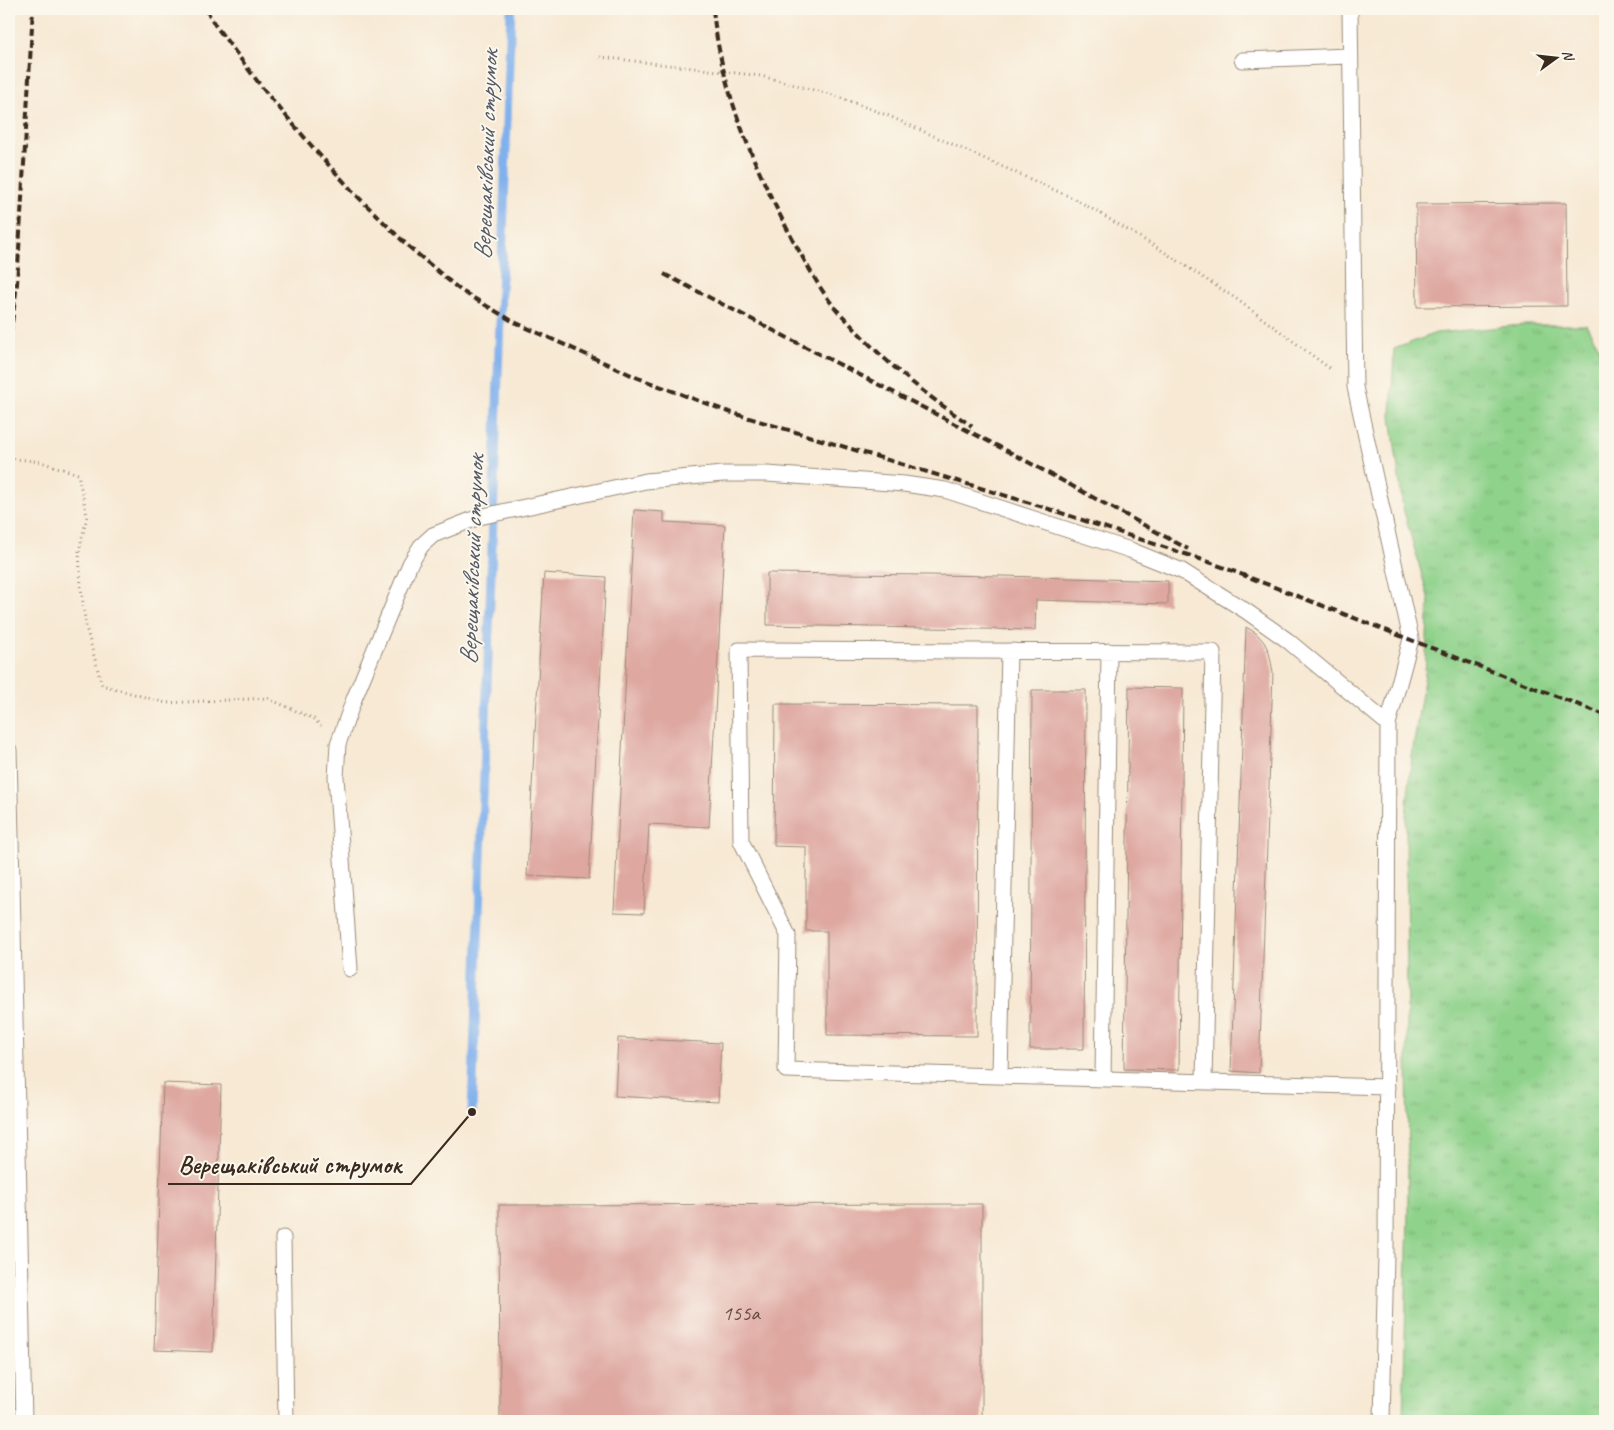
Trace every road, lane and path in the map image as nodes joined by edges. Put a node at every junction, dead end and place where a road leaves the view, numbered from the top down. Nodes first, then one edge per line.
1 (1350, 9) edge
2 (1349, 56) junction
3 (600, 57) dead end
4 (1242, 60) dead end
5 (1355, 387) junction
6 (9, 458) edge
7 (1009, 651) junction
8 (1109, 651) junction
9 (1388, 724) junction
10 (338, 744) junction
11 (9, 750) edge
12 (350, 969) dead end
13 (1000, 1076) junction
14 (1103, 1079) junction
15 (1204, 1082) junction
16 (1386, 1087) junction
17 (283, 1238) dead end
18 (24, 1421) edge
19 (286, 1421) edge
20 (1382, 1421) edge

1 - 2 lane
2 - 4 lane
2 - 5 lane
3 - 5 path
5 - 9 lane
6 - 10 path
7 - 8 lane
7 - 13 lane
7 - 13 lane
8 - 14 lane
8 - 15 lane
9 - 10 lane
9 - 16 lane
10 - 12 lane
11 - 18 lane
13 - 14 lane
14 - 15 lane
15 - 16 lane
16 - 20 lane
17 - 19 lane

